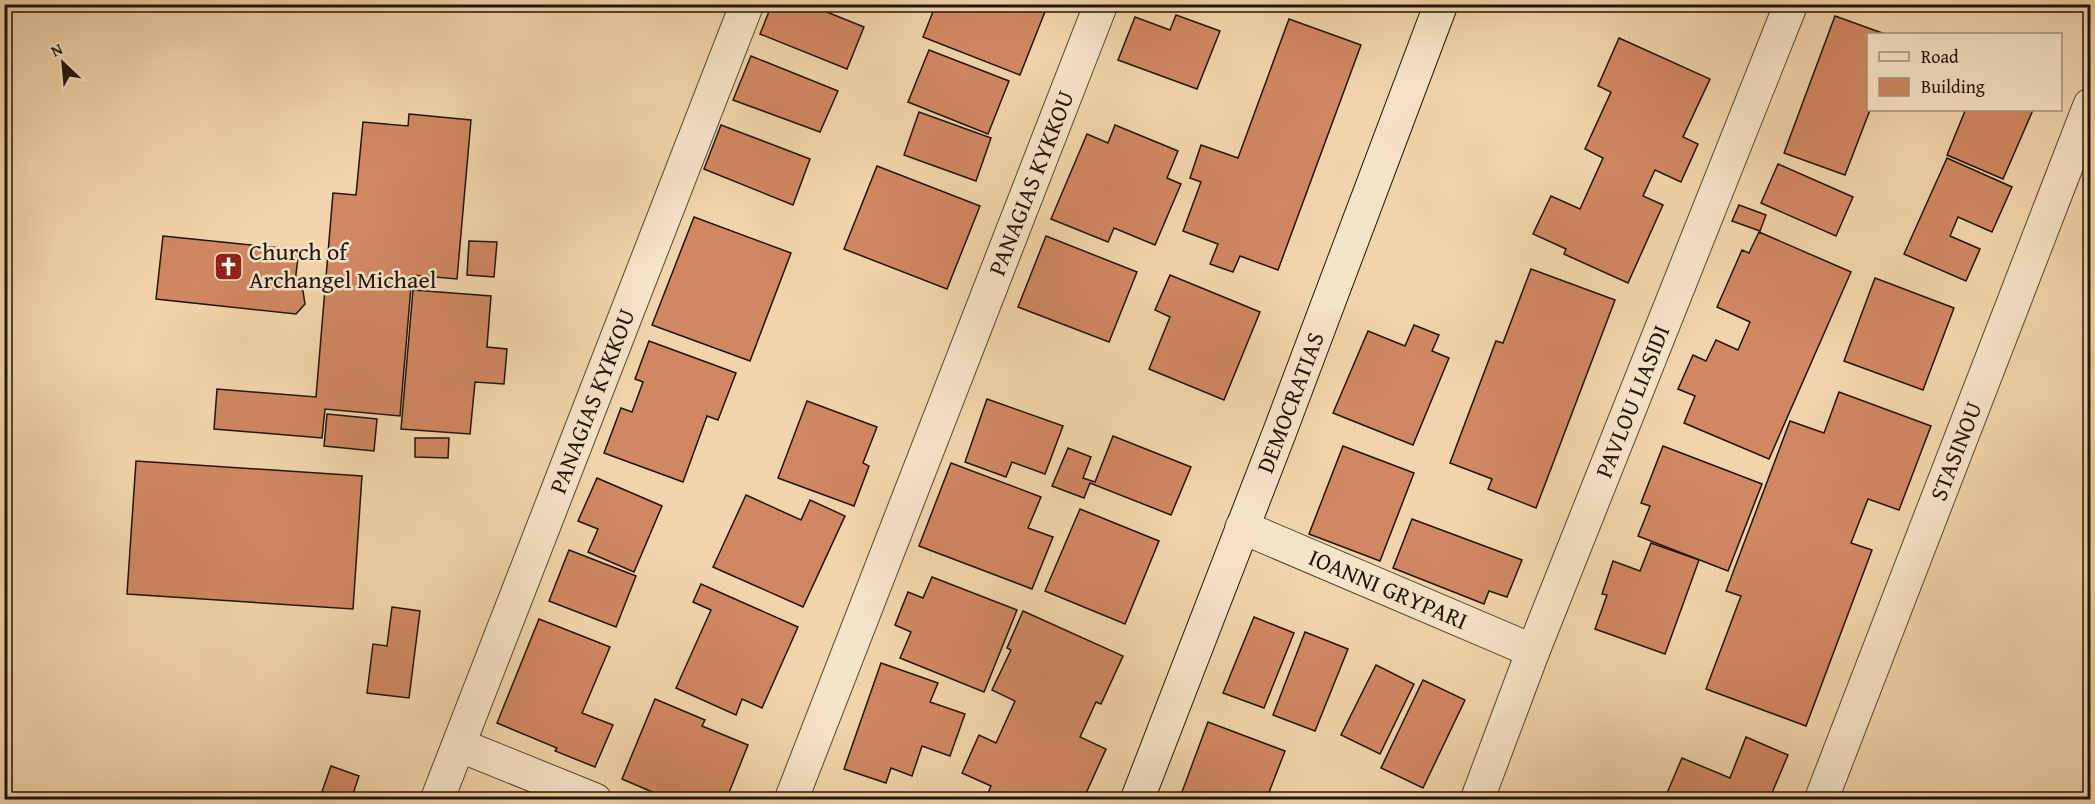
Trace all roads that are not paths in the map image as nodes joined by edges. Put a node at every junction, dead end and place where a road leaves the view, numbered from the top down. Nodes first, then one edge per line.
1 (747, 4) edge
2 (1101, 4) edge
3 (1441, 4) edge
4 (1791, 4) edge
5 (2091, 105) edge
6 (1242, 527) junction
7 (1533, 651) junction
8 (459, 745) junction
9 (437, 800) edge
10 (595, 800) edge
11 (791, 800) edge
12 (1137, 800) edge
13 (1477, 800) edge
14 (1821, 800) edge

1 - 8 street, PANAGIAS KYKKOU
2 - 11 street, PANAGIAS KYKKOU
3 - 6 street, DEMOCRATIAS
4 - 7 street, PAVLOU LIASIDI
5 - 14 street, STASINOU
6 - 7 street, IOANNI GRYPARI
6 - 12 street, DEMOCRATIAS
7 - 13 street, PAVLOU LIASIDI
8 - 9 street, PANAGIAS KYKKOU
8 - 10 street

